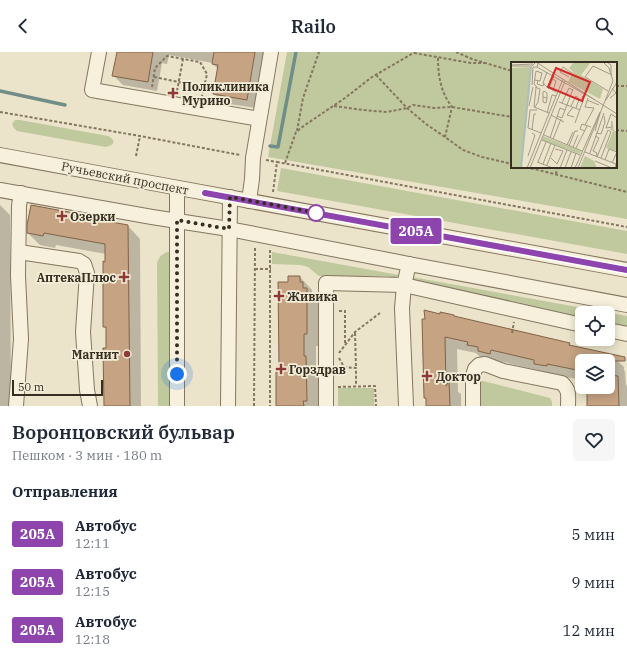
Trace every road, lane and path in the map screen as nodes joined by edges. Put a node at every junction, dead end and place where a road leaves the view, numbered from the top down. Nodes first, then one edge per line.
1 (100, 52) edge
2 (270, 52) edge
3 (319, 52) edge
4 (456, 52) edge
5 (414, 53) edge
6 (438, 58) junction
7 (183, 59) junction
8 (485, 63) junction
9 (511, 71) edge
10 (376, 74) junction
11 (154, 77) junction
12 (178, 82) junction
13 (204, 87) junction
14 (149, 100) junction
15 (174, 104) junction
16 (334, 106) junction
17 (452, 107) junction
18 (407, 108) junction
19 (200, 109) junction
20 (0, 112) edge
21 (511, 117) edge
22 (259, 119) junction
23 (617, 130) edge
24 (627, 131) edge
25 (296, 132) junction
26 (140, 136) junction
27 (445, 137) junction
28 (0, 155) edge
29 (136, 156) dead end
30 (253, 158) junction
31 (277, 162) junction
32 (285, 163) junction
33 (511, 164) edge
34 (530, 168) edge
35 (557, 168) edge
36 (556, 174) junction
37 (176, 188) junction
38 (0, 190) edge
39 (273, 192) dead end
40 (627, 192) edge
41 (21, 193) junction
42 (230, 197) junction
43 (249, 201) junction
44 (177, 220) junction
45 (627, 227) edge
46 (229, 229) junction
47 (255, 248) dead end
48 (270, 250) dead end
49 (19, 252) junction
50 (409, 264) junction
51 (255, 269) junction
52 (271, 269) junction
53 (627, 270) edge
54 (404, 286) junction
55 (627, 305) edge
56 (380, 313) dead end
57 (575, 323) edge
58 (615, 331) edge
59 (355, 332) junction
60 (627, 334) edge
61 (356, 368) junction
62 (326, 385) junction
63 (356, 386) junction
64 (16, 406) edge
65 (90, 406) edge
66 (177, 406) edge
67 (228, 406) edge
68 (254, 406) edge
69 (270, 406) edge
70 (326, 406) edge
71 (376, 406) edge
72 (406, 406) edge
73 (473, 406) edge
74 (568, 406) edge

1 - 14 street
2 - 22 street
3 - 25 path
4 - 8 path
5 - 6 path
5 - 10 path
6 - 8 path
6 - 17 path
7 - 11 path
7 - 12 path
7 - 13 path
8 - 9 path
10 - 16 path
10 - 18 path
11 - 12 path
11 - 14 path
12 - 13 path
12 - 15 path
13 - 19 path
14 - 15 street
15 - 19 street
16 - 18 path
16 - 25 path
17 - 18 path
17 - 21 path
17 - 27 path
18 - 27 path
19 - 22 street
20 - 26 path
22 - 30 street
23 - 24 path
25 - 32 path
26 - 29 path
26 - 30 path
27 - 33 path
28 - 37 street, Ручьевский проспект
30 - 31 path
30 - 43 street
31 - 32 path
31 - 39 path
32 - 45 path
34 - 36 path
35 - 36 path
36 - 40 path
37 - 42 street, Ручьевский проспект
37 - 44 street
38 - 41 street
41 - 44 street
41 - 49 street
42 - 43 street, Ручьевский проспект
42 - 46 street
43 - 53 street, Ручьевский проспект
44 - 46 street
44 - 66 street
46 - 50 street
46 - 67 street
47 - 51 path
48 - 52 path
49 - 64 street
49 - 65 street
50 - 54 street
50 - 55 street
51 - 52 path
51 - 68 path
52 - 69 path
54 - 57 street
54 - 62 street
54 - 72 street
56 - 59 path
58 - 60 street
59 - 61 path
59 - 61 path
61 - 63 path
62 - 63 path
62 - 70 street
63 - 71 path
73 - 74 street

